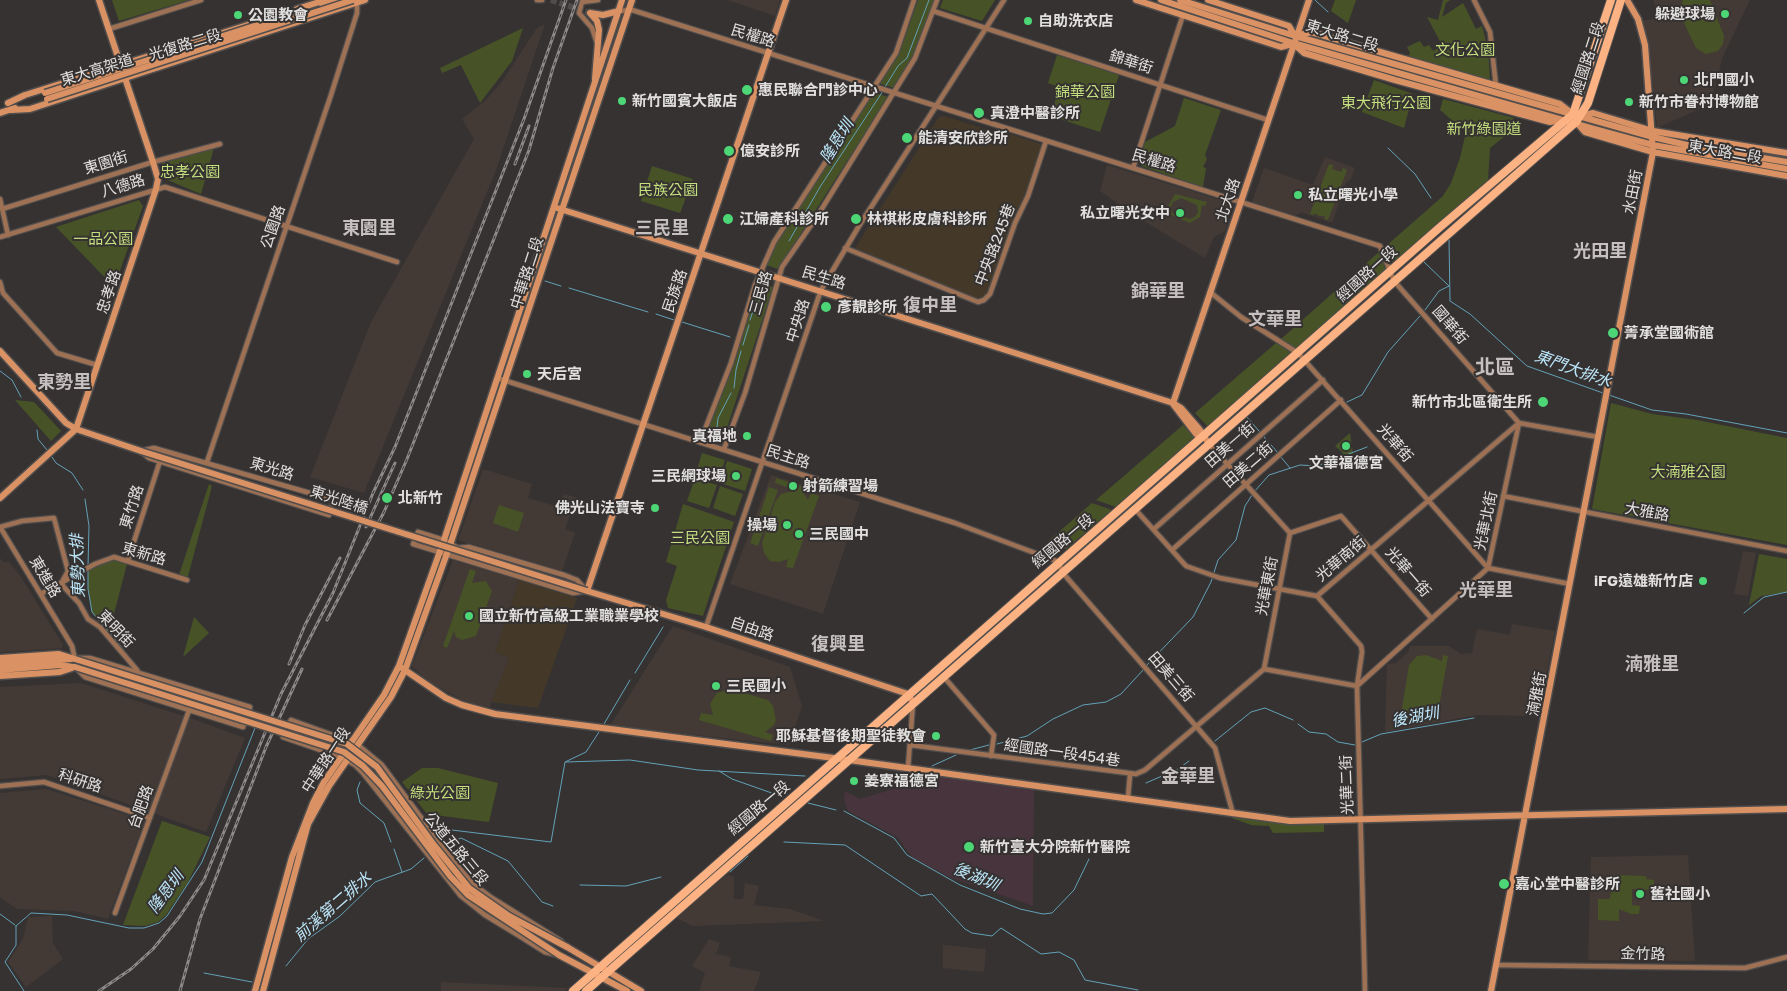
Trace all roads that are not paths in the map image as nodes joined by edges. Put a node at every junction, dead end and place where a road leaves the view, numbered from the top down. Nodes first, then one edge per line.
1 (99, 0) edge
2 (201, 0) edge
3 (326, 0) edge
4 (336, 0) edge
5 (365, 0) edge
6 (537, 0) edge
7 (542, 0) edge
8 (598, 0) edge
9 (622, 0) edge
10 (632, 0) edge
11 (786, 0) edge
12 (914, 0) edge
13 (938, 0) edge
14 (1004, 0) edge
15 (1136, 0) edge
16 (1161, 0) edge
17 (1180, 0) edge
18 (1208, 0) edge
19 (1474, 0) edge
20 (1612, 0) edge
21 (1622, 0) edge
22 (1627, 0) edge
23 (356, 1) edge
24 (1308, 3) edge
25 (628, 9) junction
26 (304, 10) junction
27 (619, 11) junction
28 (933, 11) junction
29 (1183, 16) junction
30 (109, 29) junction
31 (986, 29) junction
32 (1294, 40) junction
33 (598, 50) junction
34 (768, 54) junction
35 (121, 64) junction
36 (125, 77) junction
37 (595, 84) junction
38 (1159, 84) junction
39 (872, 86) junction
40 (1496, 86) junction
41 (894, 93) junction
42 (46, 96) junction
43 (0, 106) edge
44 (10, 106) junction
45 (937, 107) junction
46 (0, 114) edge
47 (1574, 118) junction
48 (1268, 120) junction
49 (1653, 134) junction
50 (1046, 141) junction
51 (220, 144) dead end
52 (1653, 148) junction
53 (1787, 153) edge
54 (153, 162) junction
55 (1787, 162) edge
56 (1133, 168) junction
57 (1787, 169) edge
58 (1787, 176) edge
59 (156, 189) junction
60 (0, 199) edge
61 (1241, 202) junction
62 (553, 207) junction
63 (2, 209) junction
64 (561, 210) junction
65 (286, 226) junction
66 (8, 235) junction
67 (0, 237) edge
68 (845, 248) junction
69 (701, 253) junction
70 (397, 262) dead end
71 (1391, 271) junction
72 (761, 272) junction
73 (779, 278) junction
74 (1394, 281) junction
75 (0, 282) edge
76 (821, 290) junction
77 (1210, 292) junction
78 (2, 295) edge
79 (0, 350) edge
80 (1298, 353) junction
81 (1304, 359) junction
82 (97, 365) junction
83 (497, 378) junction
84 (504, 380) junction
85 (1323, 380) junction
86 (1341, 400) junction
87 (1606, 402) joint
88 (1173, 403) junction
89 (1519, 423) junction
90 (643, 424) junction
91 (76, 430) junction
92 (1203, 437) junction
93 (1598, 437) junction
94 (700, 442) junction
95 (1209, 444) junction
96 (724, 450) junction
97 (141, 451) junction
98 (160, 461) junction
99 (207, 462) junction
100 (764, 462) junction
101 (1227, 464) junction
102 (256, 476) junction
103 (1244, 484) junction
104 (252, 491) junction
105 (1503, 496) junction
106 (0, 498) edge
107 (1429, 500) junction
108 (1136, 509) junction
109 (1585, 513) junction
110 (0, 527) edge
111 (1154, 529) junction
112 (1290, 533) junction
113 (444, 540) junction
114 (450, 545) junction
115 (1172, 550) junction
116 (1372, 550) junction
117 (1787, 551) edge
118 (444, 553) junction
119 (128, 560) junction
120 (1059, 562) junction
121 (1488, 568) junction
122 (1062, 572) junction
123 (187, 580) dead end
124 (62, 582) junction
125 (1572, 584) junction
126 (1278, 589) junction
127 (587, 591) junction
128 (41, 594) junction
129 (1317, 596) junction
130 (1432, 619) junction
131 (706, 627) junction
132 (0, 658) edge
133 (75, 659) junction
134 (0, 664) edge
135 (75, 667) junction
136 (402, 668) junction
137 (1264, 669) junction
138 (0, 670) edge
139 (138, 671) junction
140 (0, 676) edge
141 (943, 676) junction
142 (1357, 686) junction
143 (196, 690) junction
144 (908, 694) junction
145 (913, 702) junction
146 (190, 710) junction
147 (1197, 725) junction
148 (355, 744) junction
149 (910, 745) junction
150 (991, 756) junction
151 (344, 758) junction
152 (837, 759) junction
153 (849, 760) junction
154 (908, 768) junction
155 (1130, 775) junction
156 (0, 786) edge
157 (1128, 798) junction
158 (1787, 808) edge
159 (1233, 814) junction
160 (1526, 816) junction
161 (150, 818) junction
162 (1361, 818) junction
163 (116, 913) dead end
164 (567, 947) junction
165 (559, 956) junction
166 (1787, 957) edge
167 (1496, 966) junction
168 (600, 967) junction
169 (608, 971) junction
170 (593, 974) junction
171 (601, 978) junction
172 (255, 991) edge
173 (263, 991) edge
174 (573, 991) edge
175 (586, 991) edge
176 (627, 991) edge
177 (641, 991) edge
178 (1365, 991) edge
179 (1492, 991) edge

1 - 30 street, 忠孝路
2 - 30 street
3 - 35 street, 光復路二段
4 - 26 street, 東大高架道
5 - 23 street, 光復路二段
6 - 7 street
8 - 33 street
9 - 27 street, 中華路二段
10 - 25 street, 中華路二段
11 - 34 street, 民族路
12 - 39 street, 三民路
13 - 28 street, 三民路
14 - 31 street, 中央路
15 - 29 street
16 - 32 street
17 - 32 street
18 - 32 street
19 - 40 street
20 - 47 main road, 經國路二段
21 - 47 main road, 經國路二段
22 - 49 street, 水田街
23 - 36 street, 光復路二段
23 - 42 street, 東大高架道, bridge
23 - 65 street, 公園路
24 - 32 street, 北大路
25 - 27 street
25 - 34 street, 民權路
25 - 64 street, 中華路二段
26 - 35 street, bridge
26 - 42 street, 東大高架道, bridge
27 - 33 street
27 - 37 street, 中華路二段
28 - 31 street, 錦華街
28 - 41 street, 三民路
29 - 32 street
29 - 38 street
30 - 35 street, 忠孝路
31 - 38 street, 錦華街
31 - 45 street, 中央路
32 - 40 street, 東大路二段
32 - 47 street, 東大路二段
32 - 47 street, 東大路二段
32 - 48 street, 北大路
33 - 37 street
34 - 39 street, 民權路
34 - 69 street, 民族路
35 - 36 street, 忠孝路
35 - 44 street, 光復路二段
36 - 44 street, 光復路二段
36 - 54 street, 忠孝路
37 - 62 street, 中華路二段
38 - 48 street, 錦華街
38 - 56 street
39 - 41 street, 民權路
39 - 72 street, 三民路
40 - 47 street, 東大路二段
41 - 45 street, 民權路
41 - 73 street, 三民路
42 - 44 street, 光復路二段
43 - 44 street, 光復路二段
44 - 46 street, 光復路二段
45 - 50 street, 民權路
45 - 68 street, 中央路
47 - 49 street, 東大路二段
47 - 52 street, 東大路二段
47 - 71 main road, 經國路一段
47 - 74 main road, 經國路一段
48 - 61 street, 北大路
49 - 52 street, 水田街
49 - 53 street, 東大路二段
49 - 55 street, 東大路二段
50 - 56 street, 民權路
50 - 68 street, 中央路245巷
51 - 54 street, 東園街
52 - 57 street, 東大路二段
52 - 58 street, 東大路二段
52 - 87 street, 水田街
54 - 59 street, 忠孝路
54 - 63 street, 東園街
56 - 61 street, 民權路
59 - 65 street, 八德路
59 - 66 street, 八德路
59 - 82 street, 忠孝路
60 - 63 street
61 - 71 street, 民權路
61 - 77 street, 北大路
62 - 64 street, 民生路
62 - 83 street, 中華路二段
63 - 66 street
64 - 69 street, 民生路
64 - 84 street, 中華路二段
65 - 70 street, 八德路
65 - 99 street, 公園路
66 - 67 street, 八德路
68 - 76 street, 中央路
69 - 72 street, 民生路
69 - 90 street, 民族路
71 - 74 street, 國華街
71 - 80 main road, 經國路一段
72 - 73 street, 民生路
72 - 94 street, 三民路
73 - 76 street, 民生路
73 - 96 street, 三民路
74 - 81 main road, 經國路一段
74 - 89 street, 國華街
75 - 78 street
76 - 88 street, 民生路
76 - 100 street, 中央路
77 - 80 street, 光華街
77 - 88 street, 北大路
78 - 82 street
79 - 91 street, 東光路
80 - 81 street, 光華街
80 - 92 main road, 經國路一段
81 - 85 street, 光華街
81 - 95 main road, 經國路一段
82 - 91 street, 忠孝路
83 - 84 street, 民主路
83 - 113 street, 中華路二段
84 - 90 street, 民主路
84 - 114 street, 中華路二段
85 - 86 street, 光華街
85 - 101 street, 田美一街
86 - 103 street, 田美二街
86 - 107 street, 光華街
87 - 93 street, 湳雅街
88 - 92 street
89 - 93 street
89 - 105 street, 光華北街
89 - 107 street, 光華南街
90 - 94 street, 民主路
90 - 127 street, 民族路
91 - 97 street, 東光路
91 - 106 street
92 - 95 street
92 - 120 main road, 經國路一段
93 - 109 street, 湳雅街
94 - 96 street, 民主路
95 - 101 street
95 - 108 main road, 經國路一段
96 - 100 street, 民主路
97 - 98 street, 東光路
97 - 99 street, 東光路
97 - 127 street, 東光陸橋, bridge
98 - 104 street, 東光路
98 - 119 street, 東竹路
99 - 102 street, 東光路
100 - 120 street, 民主路
100 - 131 street, 中央路
101 - 103 street
101 - 111 street, 田美一街
102 - 104 street
102 - 104 street, 東光路
103 - 112 street
103 - 115 street, 田美二街
105 - 109 street, 大雅路
105 - 121 street, 光華北街
107 - 116 street, 光華南街
107 - 121 street, 光華街
108 - 111 street, 光華南街
108 - 122 main road, 經國路一段
109 - 117 street, 大雅路
109 - 125 street, 湳雅街
110 - 124 street
110 - 128 street, 東進路
111 - 115 street, 光華南街
112 - 116 street, 光華一街
112 - 126 street, 光華東街
113 - 114 street
113 - 118 street, 中華路二段
113 - 118 street, 自由路
114 - 118 street, 中華路二段
114 - 127 street, 自由路
115 - 126 street, 光華南街
116 - 129 street, 光華南街
116 - 130 street, 光華一街
118 - 127 street, 自由路
118 - 136 street, 中華路一段
119 - 123 street, 東新路
119 - 124 street, 東新路
120 - 122 street
120 - 144 main road, 經國路一段
121 - 125 street
121 - 130 street, 光華北街
122 - 141 main road, 經國路一段
122 - 147 street, 田美三街
124 - 128 street, 東新路
124 - 139 street, 東明街
125 - 160 street, 湳雅街
126 - 129 street, 光華南街
126 - 137 street, 光華東街
127 - 131 street, 自由路
128 - 133 street, 東進路
129 - 142 street, 光華二街
130 - 142 street, 光華北街
131 - 144 street, 自由路
132 - 133 street, 公道五路三段
133 - 134 street, 公道五路三段
133 - 135 street, 東進路
133 - 139 street, 公道五路三段
133 - 164 street, 公道五路三段, bridge
135 - 138 street, 公道五路三段
135 - 140 street
135 - 146 street, 公道五路三段
135 - 165 street, 公道五路三段, bridge
136 - 148 street, 中華路一段
136 - 152 street
137 - 142 street
137 - 147 street
139 - 143 street, 公道五路三段
141 - 145 main road, 經國路一段
141 - 150 street, 經國路一段454巷
142 - 162 street, 光華二街
143 - 146 street, 台肥路
143 - 146 street, 公道五路三段
144 - 145 street
144 - 152 main road, 經國路一段
145 - 149 street
145 - 153 main road, 經國路一段
146 - 161 street, 台肥路
147 - 155 street
147 - 159 street, 田美三街
148 - 151 street, 中華路一段
148 - 151 street, 公道五路三段
148 - 164 street, 公道五路三段
149 - 150 street, 經國路一段454巷
149 - 154 street
150 - 155 street, 經國路一段454巷
151 - 165 street, 公道五路三段
151 - 172 street, 中華路一段
151 - 173 street, 中華路一段
152 - 153 street
152 - 168 main road, 經國路一段
153 - 154 street
153 - 169 main road, 經國路一段
154 - 157 street
155 - 157 street
156 - 161 street, 科研路
157 - 159 street
158 - 160 street
159 - 162 street
160 - 162 street
160 - 167 street, 湳雅街
161 - 163 street, 台肥路
162 - 178 street, 光華二街
164 - 168 street, 公道五路三段
165 - 170 street, 公道五路三段
166 - 167 street, 金竹路
167 - 179 street, 湳雅街
168 - 169 street, 公道五路三段
168 - 170 main road, 經國路一段
169 - 171 main road, 經國路一段
169 - 177 street, 公道五路三段
170 - 171 street, 公道五路三段
170 - 174 main road, 經國路一段
171 - 175 main road, 經國路一段
171 - 176 street, 公道五路三段

